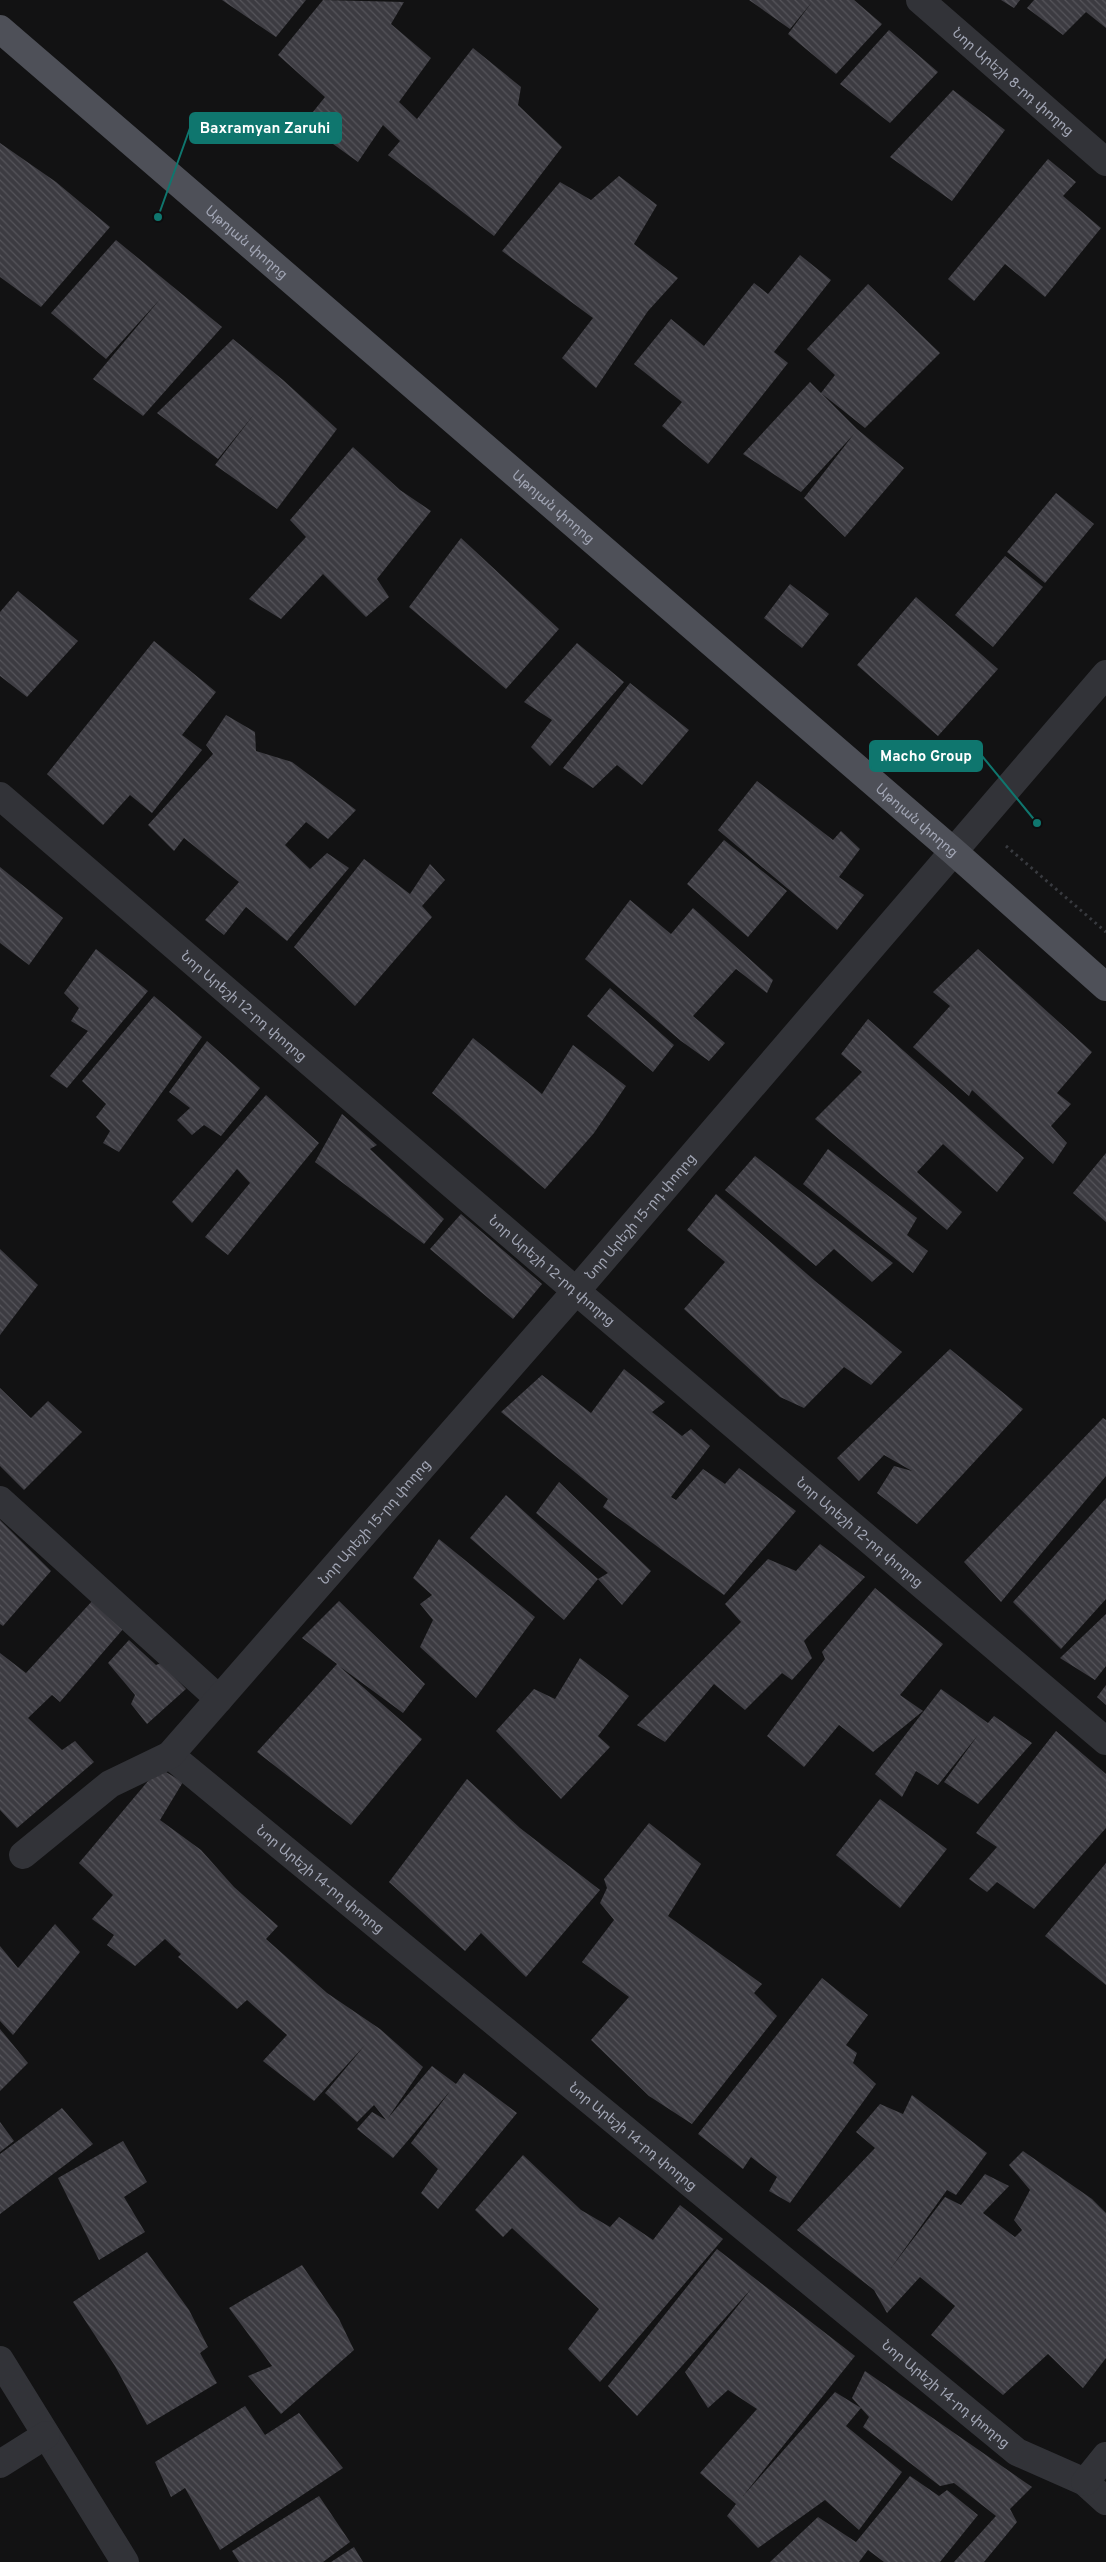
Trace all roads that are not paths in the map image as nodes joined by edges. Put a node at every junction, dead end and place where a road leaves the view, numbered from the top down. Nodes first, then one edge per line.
1 (920, 0) edge
2 (0, 29) edge
3 (1106, 162) edge
4 (1106, 674) edge
5 (0, 796) edge
6 (954, 851) junction
7 (1106, 987) edge
8 (576, 1291) junction
9 (0, 1500) edge
10 (219, 1699) junction
11 (1106, 1741) edge
12 (170, 1755) junction
13 (23, 1855) dead end
14 (0, 2360) edge
15 (46, 2435) junction
16 (1106, 2456) edge
17 (0, 2464) edge
18 (1085, 2482) junction
19 (1106, 2501) edge
20 (125, 2562) edge

1 - 3 street, Նոր Արեշի 8-րդ փողոց
2 - 6 main road, Աթոյան փողոց
4 - 6 street, Նոր Արեշի 15-րդ փողոց
5 - 8 street, Նոր Արեշի 12-րդ փողոց
6 - 7 main road, Աթոյան փողոց
6 - 8 street, Նոր Արեշի 15-րդ փողոց
8 - 10 street, Նոր Արեշի 15-րդ փողոց
8 - 11 street, Նոր Արեշի 12-րդ փողոց
9 - 10 street
10 - 12 street, Նոր Արեշի 15-րդ փողոց
12 - 13 street
12 - 18 street, Նոր Արեշի 14-րդ փողոց
14 - 15 street
15 - 17 street
15 - 20 street
16 - 18 street
18 - 19 street, Նոր Արեշի 14-րդ փողոց

